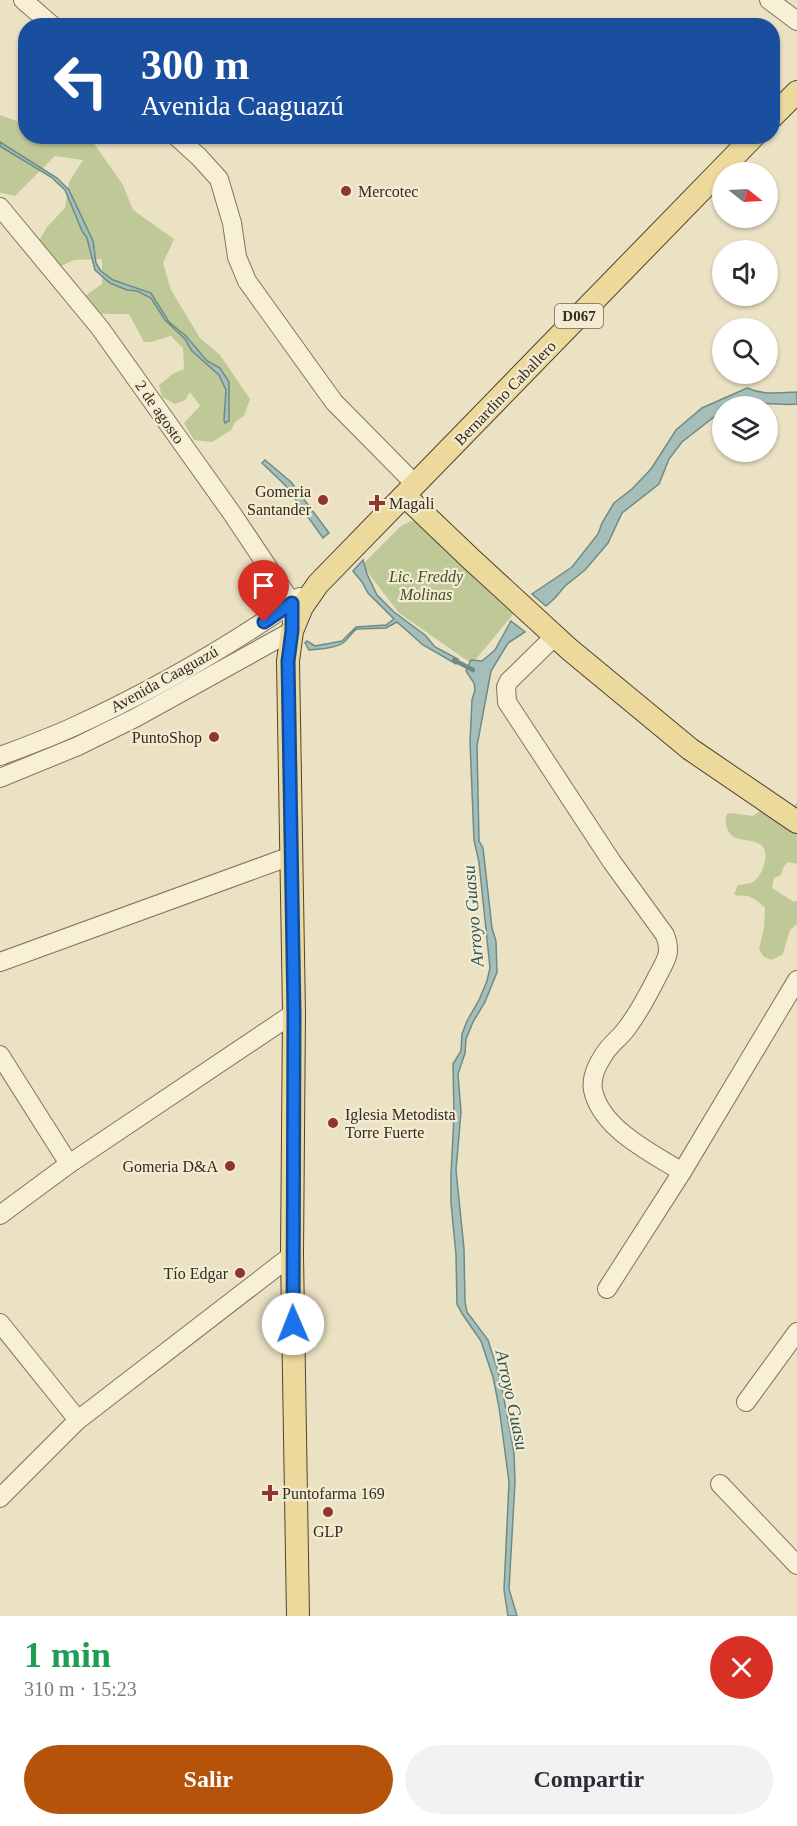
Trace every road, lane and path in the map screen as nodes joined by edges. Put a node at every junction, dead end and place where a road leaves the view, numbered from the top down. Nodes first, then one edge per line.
1 (23, 0) edge
2 (769, 0) edge
3 (44, 18) edge
4 (797, 21) edge
5 (797, 92) edge
6 (780, 109) edge
7 (185, 144) edge
8 (746, 144) edge
9 (0, 207) edge
10 (410, 490) junction
11 (318, 584) junction
12 (292, 603) junction
13 (546, 629) junction
14 (292, 631) junction
15 (0, 756) edge
16 (0, 778) edge
17 (797, 822) edge
18 (291, 856) junction
19 (0, 962) edge
20 (797, 980) edge
21 (294, 1013) junction
22 (0, 1055) edge
23 (69, 1164) junction
24 (682, 1172) junction
25 (0, 1215) edge
26 (292, 1255) junction
27 (608, 1289) dead end
28 (0, 1323) edge
29 (797, 1332) edge
30 (746, 1401) dead end
31 (78, 1420) junction
32 (720, 1484) dead end
33 (0, 1498) edge
34 (797, 1565) edge
35 (298, 1616) edge

1 - 3 street
2 - 4 street
5 - 6 main road
7 - 10 street
8 - 10 main road, Bernardino Caballero / D067
9 - 12 street, 2 de agosto
10 - 11 main road, Bernardino Caballero / D067
10 - 13 main road
11 - 12 street, Avenida Caaguazú
11 - 14 main road, Bernardino Caballero / D067
12 - 14 street
12 - 15 street, Avenida Caaguazú
13 - 17 main road
13 - 24 street
14 - 16 street, Avenida Caaguazú
14 - 18 main road, D067
18 - 19 street
18 - 21 main road, D067
20 - 24 street
21 - 23 street
21 - 26 main road, D067
22 - 23 street
23 - 25 street
24 - 27 street
26 - 31 street
26 - 35 main road, D067
28 - 31 street
29 - 30 street
31 - 33 street
32 - 34 street

